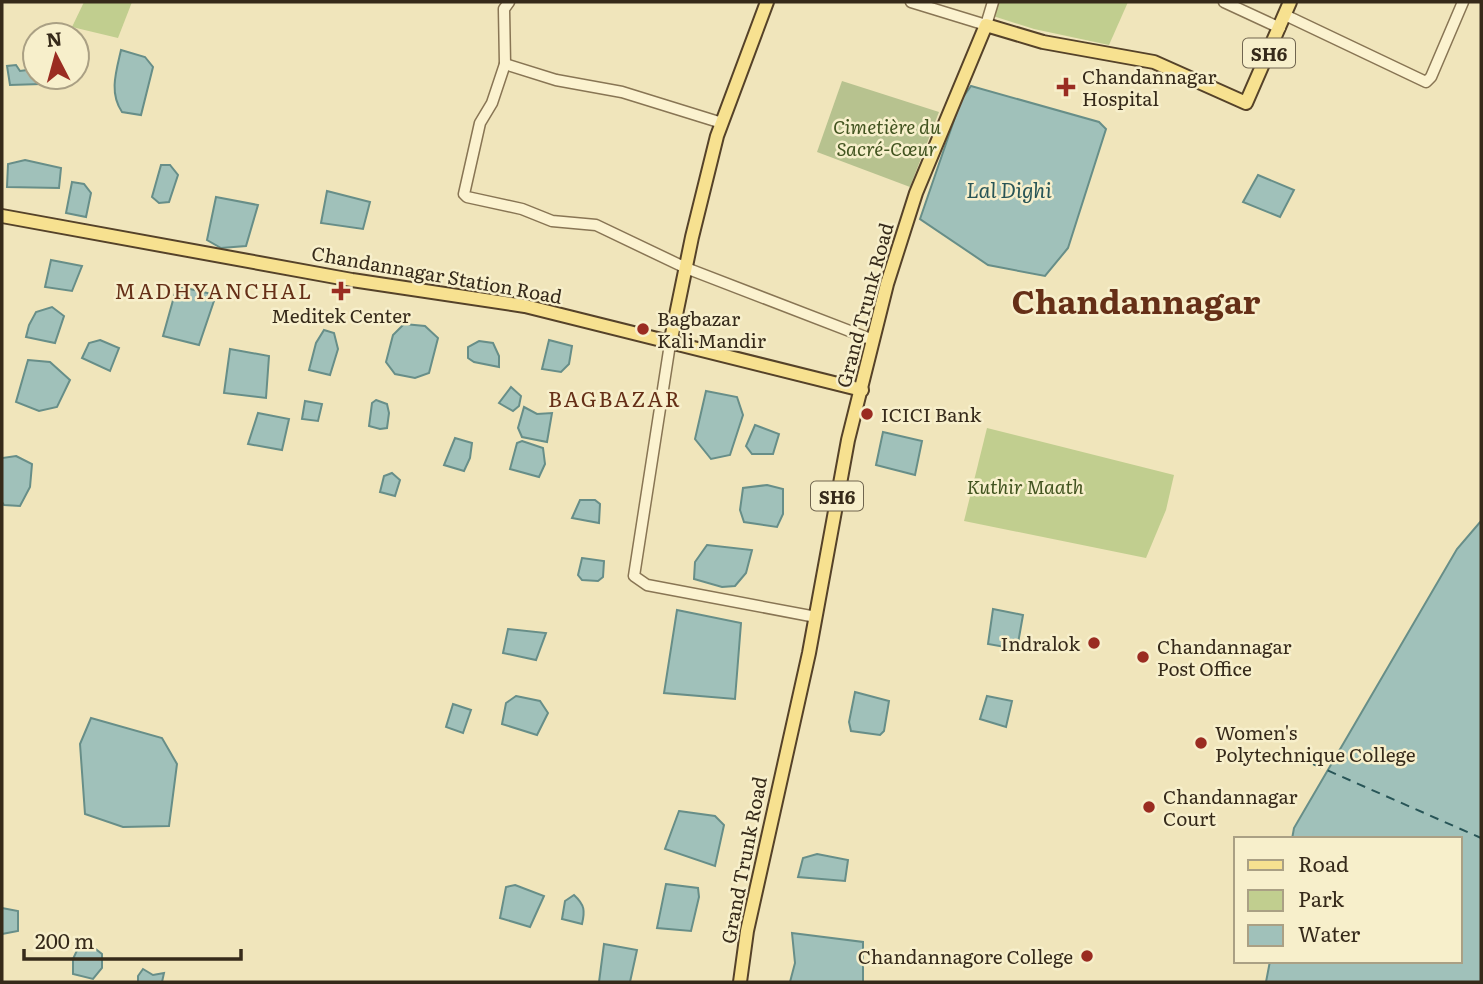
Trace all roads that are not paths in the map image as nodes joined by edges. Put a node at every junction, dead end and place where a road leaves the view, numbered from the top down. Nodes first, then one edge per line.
1 (509, 2) edge
2 (767, 2) edge
3 (911, 2) edge
4 (993, 2) edge
5 (1224, 2) edge
6 (1290, 2) edge
7 (1463, 2) edge
8 (1282, 22) junction
9 (986, 25) junction
10 (505, 64) junction
11 (722, 123) junction
12 (2, 216) edge
13 (686, 268) junction
14 (873, 340) junction
15 (670, 344) junction
16 (862, 390) junction
17 (816, 617) junction
18 (740, 982) edge

1 - 10 street
2 - 11 main road
3 - 9 street
4 - 9 street
5 - 8 street
6 - 8 main road, SH6
7 - 8 street
8 - 9 main road, SH6
9 - 14 main road, Grand Trunk Road / SH6
10 - 11 street
10 - 13 street
11 - 13 main road
12 - 15 main road, Chandannagar Station Road
13 - 14 street
13 - 15 main road
14 - 16 main road, Grand Trunk Road / SH6
15 - 16 main road, Chandannagar Station Road
15 - 17 street
16 - 17 main road, Grand Trunk Road / SH6
17 - 18 main road, Grand Trunk Road / SH6

